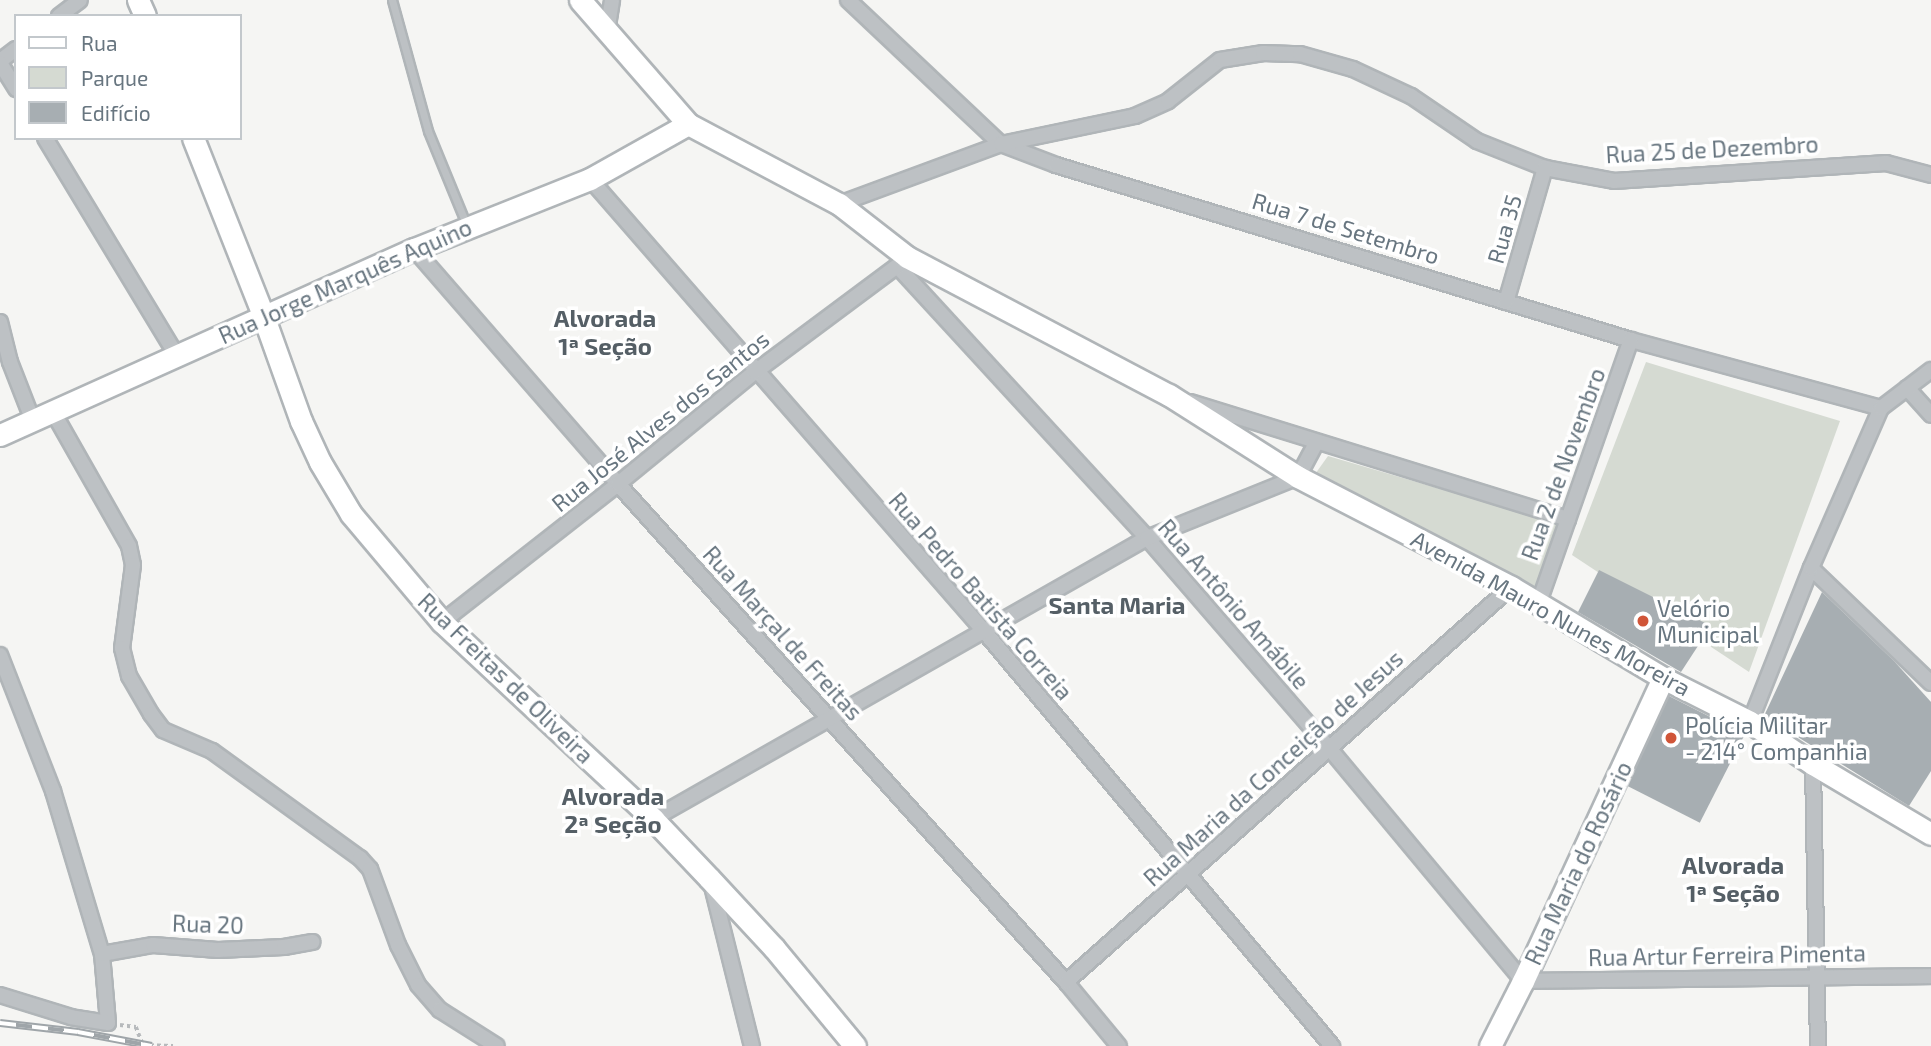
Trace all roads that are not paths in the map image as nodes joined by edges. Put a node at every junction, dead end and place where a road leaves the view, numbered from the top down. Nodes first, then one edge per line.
1 (80, 0) edge
2 (392, 0) edge
3 (580, 0) edge
4 (612, 0) edge
5 (848, 0) edge
6 (62, 14) edge
7 (607, 32) junction
8 (14, 51) edge
9 (0, 62) edge
10 (14, 86) edge
11 (688, 124) junction
12 (47, 140) edge
13 (194, 140) edge
14 (1002, 144) junction
15 (1545, 168) junction
16 (1931, 175) edge
17 (590, 179) junction
18 (839, 204) junction
19 (467, 226) junction
20 (414, 249) junction
21 (903, 262) junction
22 (1506, 302) junction
23 (263, 315) junction
24 (0, 322) edge
25 (1631, 340) junction
26 (177, 356) junction
27 (1931, 370) edge
28 (755, 372) junction
29 (1907, 388) junction
30 (1169, 395) junction
31 (1881, 408) junction
32 (1931, 415) edge
33 (43, 416) junction
34 (0, 435) edge
35 (1317, 442) junction
36 (1298, 477) junction
37 (618, 484) junction
38 (1568, 519) junction
39 (1147, 538) junction
40 (1811, 568) junction
41 (1511, 587) junction
42 (1539, 602) junction
43 (442, 622) junction
44 (984, 631) junction
45 (0, 654) edge
46 (1914, 663) junction
47 (1931, 663) edge
48 (1663, 678) junction
49 (1931, 683) edge
50 (829, 719) junction
51 (1750, 722) junction
52 (1329, 748) junction
53 (1812, 764) junction
54 (653, 819) junction
55 (1931, 834) edge
56 (1187, 875) junction
57 (709, 878) junction
58 (313, 942) dead end
59 (102, 954) junction
60 (1815, 975) junction
61 (1931, 976) edge
62 (1523, 981) junction
63 (1066, 982) junction
64 (0, 995) edge
65 (497, 1046) edge
66 (752, 1046) edge
67 (855, 1046) edge
68 (1119, 1046) edge
69 (1332, 1046) edge
70 (1490, 1046) edge
71 (1818, 1046) edge

1 - 6 street
2 - 19 lane
3 - 7 street, Avenida Mauro Nunes Moreira
4 - 7 street
5 - 14 street, Rua 7 de Setembro
7 - 11 street, Avenida Mauro Nunes Moreira
8 - 9 street
9 - 10 street
11 - 17 street, Rua Jorge Marquês Aquino
11 - 18 street, Avenida Mauro Nunes Moreira
12 - 26 street
13 - 23 street, Rua Freitas de Oliveira
14 - 15 street, Rua 25 de Dezembro
14 - 18 street, Rua 25 de Dezembro
14 - 22 street, Rua 7 de Setembro
15 - 16 street, Rua 25 de Dezembro
15 - 22 street, Rua 35
17 - 19 street, Rua Jorge Marquês Aquino
17 - 28 street, Rua Pedro Batista Correia
18 - 21 street, Avenida Mauro Nunes Moreira
19 - 20 street, Rua Jorge Marquês Aquino
20 - 23 street, Rua Jorge Marquês Aquino
20 - 37 street, Rua Marçal de Freitas
21 - 28 street, Rua José Alves dos Santos
21 - 30 street, Avenida Mauro Nunes Moreira
21 - 39 street, Rua Antônio Amábile
22 - 25 street, Rua 7 de Setembro
23 - 26 street, Rua Jorge Marquês Aquino
23 - 43 street, Rua Freitas de Oliveira
24 - 33 street
25 - 31 street, Rua 7 de Setembro
25 - 38 street, Rua 2 de Novembro
26 - 33 street, Rua Jorge Marquês Aquino
27 - 29 street
28 - 37 street, Rua José Alves dos Santos
28 - 44 street, Rua Pedro Batista Correia
29 - 31 street
29 - 32 street
30 - 35 street, Avenida Mauro Nunes Moreira
30 - 36 street, Avenida Mauro Nunes Moreira
31 - 40 street
33 - 34 street, Rua Jorge Marquês Aquino
33 - 65 street
35 - 36 street
35 - 38 street, Avenida Mauro Nunes Moreira
36 - 39 street
36 - 41 street, Avenida Mauro Nunes Moreira
37 - 43 street, Rua José Alves dos Santos
37 - 50 street, Rua Marçal de Freitas
38 - 42 street, Rua 2 de Novembro
39 - 44 street
39 - 52 street, Rua Antônio Amábile
40 - 46 street
40 - 51 street
41 - 42 street, Avenida Mauro Nunes Moreira
41 - 52 street, Rua Maria da Conceição de Jesus
42 - 48 street, Avenida Mauro Nunes Moreira
43 - 54 street, Rua Freitas de Oliveira
44 - 50 street
44 - 56 street, Rua Pedro Batista Correia
45 - 59 street
46 - 47 street
46 - 49 street
48 - 51 street, Avenida Mauro Nunes Moreira
48 - 62 street, Rua Maria do Rosário
50 - 54 street
50 - 63 street, Rua Marçal de Freitas
51 - 53 street, Avenida Mauro Nunes Moreira
52 - 56 street, Rua Maria da Conceição de Jesus
52 - 62 street, Rua Antônio Amábile
53 - 55 street, Avenida Mauro Nunes Moreira
53 - 60 street
54 - 57 street, Rua Freitas de Oliveira
56 - 63 street, Rua Maria da Conceição de Jesus
56 - 69 street, Rua Pedro Batista Correia
57 - 66 street
57 - 67 street, Rua Freitas de Oliveira
58 - 59 street, Rua 20
59 - 64 street
60 - 61 street, Rua Artur Ferreira Pimenta
60 - 62 street, Rua Artur Ferreira Pimenta
60 - 71 street
62 - 70 street, Rua Maria do Rosário
63 - 68 street, Rua Marçal de Freitas

